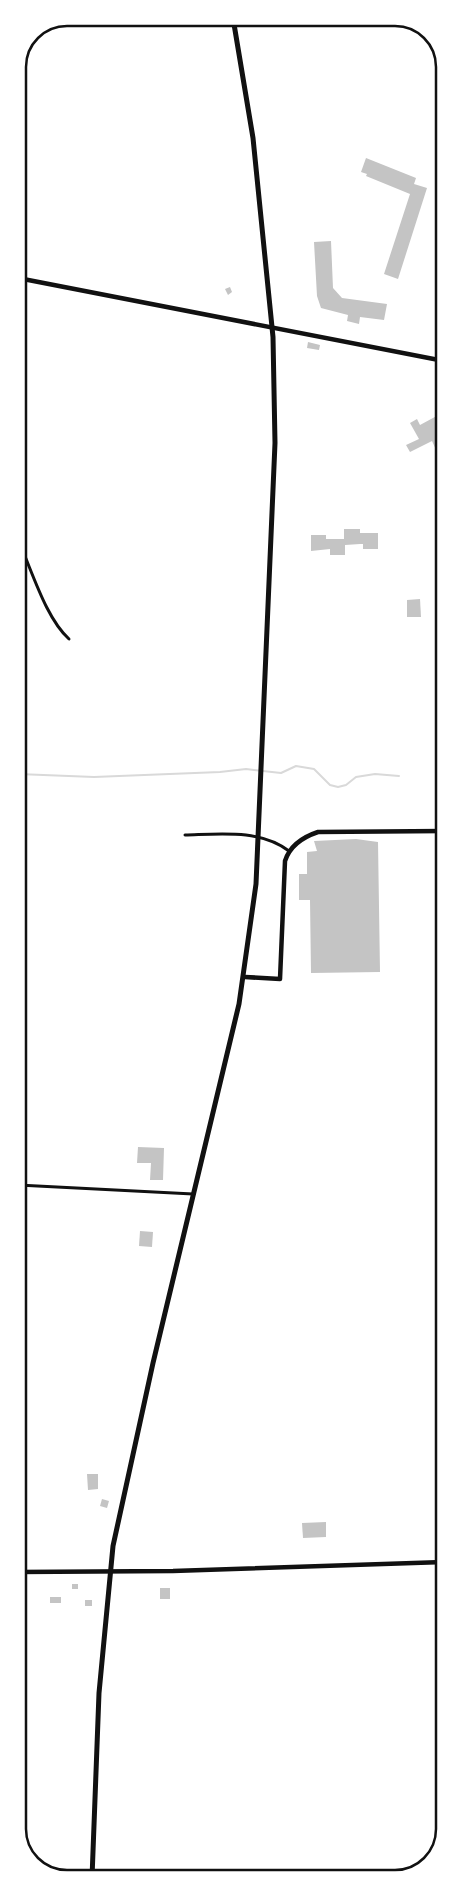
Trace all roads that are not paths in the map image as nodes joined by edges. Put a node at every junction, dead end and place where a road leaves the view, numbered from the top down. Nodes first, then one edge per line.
1 (234, 26) edge
2 (26, 280) edge
3 (273, 326) junction
4 (436, 359) edge
5 (26, 557) edge
6 (69, 639) dead end
7 (436, 831) edge
8 (185, 835) dead end
9 (289, 852) junction
10 (245, 977) junction
11 (26, 1186) edge
12 (193, 1194) junction
13 (436, 1562) edge
14 (26, 1572) edge
15 (110, 1572) junction
16 (92, 1870) edge

1 - 3 main road
2 - 3 street
3 - 4 street
3 - 10 main road
5 - 6 street
7 - 9 street
8 - 9 street
9 - 10 street
10 - 12 main road
11 - 12 street
12 - 15 main road
13 - 15 street
14 - 15 street
15 - 16 main road

